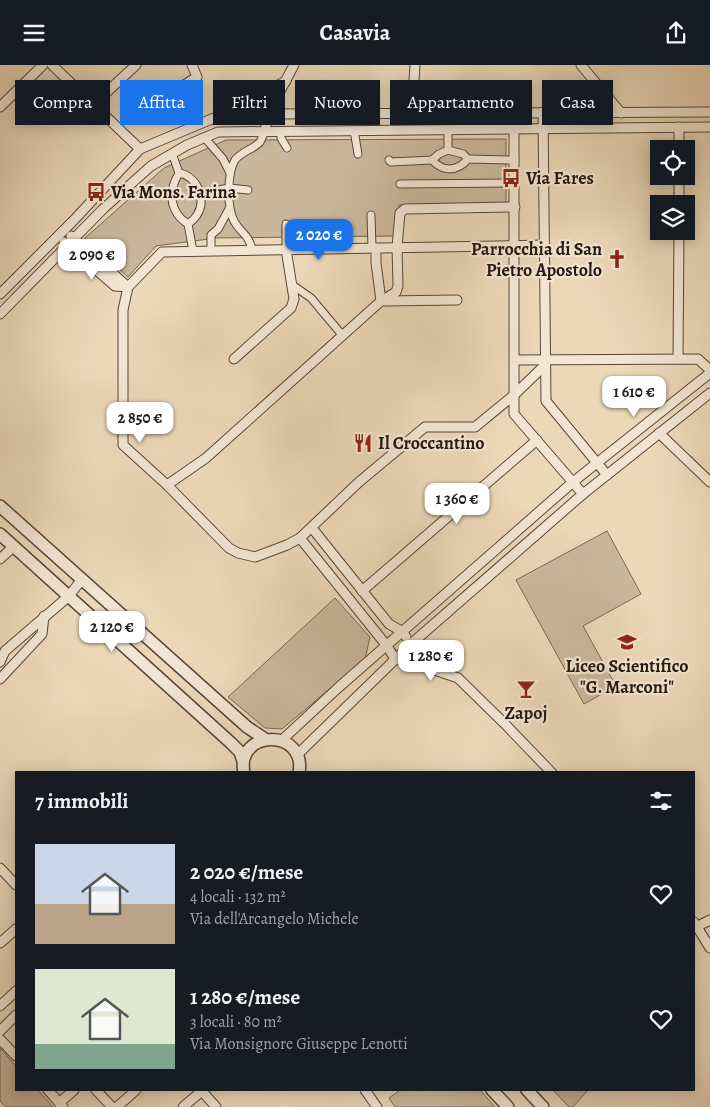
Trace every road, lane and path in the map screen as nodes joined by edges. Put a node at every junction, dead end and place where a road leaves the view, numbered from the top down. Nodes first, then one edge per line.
1 (43, 65) edge
2 (52, 65) edge
3 (192, 65) edge
4 (294, 65) edge
5 (415, 65) edge
6 (581, 65) edge
7 (130, 67) edge
8 (68, 80) edge
9 (192, 80) edge
10 (414, 80) edge
11 (286, 81) edge
12 (110, 88) edge
13 (0, 107) edge
14 (710, 112) edge
15 (613, 113) edge
16 (621, 113) junction
17 (285, 114) edge
18 (390, 114) edge
19 (213, 118) edge
20 (110, 120) edge
21 (266, 125) edge
22 (515, 125) edge
23 (543, 125) edge
24 (679, 127) junction
25 (710, 127) edge
26 (448, 129) junction
27 (515, 129) junction
28 (543, 129) junction
29 (354, 130) junction
30 (265, 131) junction
31 (281, 131) junction
32 (204, 137) junction
33 (679, 140) edge
34 (287, 148) dead end
35 (140, 149) junction
36 (448, 150) junction
37 (172, 153) junction
38 (358, 154) dead end
39 (468, 159) junction
40 (389, 160) dead end
41 (432, 160) junction
42 (515, 160) junction
43 (450, 169) junction
44 (179, 173) junction
45 (230, 173) junction
46 (451, 183) junction
47 (515, 183) junction
48 (400, 184) dead end
49 (230, 188) junction
50 (248, 190) dead end
51 (201, 193) junction
52 (515, 207) junction
53 (230, 209) junction
54 (371, 215) dead end
55 (188, 224) junction
56 (286, 224) dead end
57 (61, 233) junction
58 (679, 240) edge
59 (71, 242) junction
60 (515, 245) junction
61 (545, 245) junction
62 (397, 247) junction
63 (374, 248) junction
64 (286, 249) junction
65 (252, 250) junction
66 (193, 251) junction
67 (211, 251) junction
68 (291, 283) junction
69 (128, 287) junction
70 (0, 294) edge
71 (457, 300) dead end
72 (381, 301) junction
73 (0, 314) edge
74 (343, 336) junction
75 (678, 358) junction
76 (234, 359) dead end
77 (515, 360) junction
78 (545, 363) junction
79 (710, 371) edge
80 (710, 393) edge
81 (514, 395) junction
82 (659, 433) junction
83 (536, 440) junction
84 (597, 463) junction
85 (607, 475) junction
86 (573, 482) junction
87 (710, 482) edge
88 (167, 485) junction
89 (584, 494) junction
90 (0, 506) edge
91 (312, 528) junction
92 (0, 534) edge
93 (300, 538) junction
94 (14, 547) junction
95 (0, 559) edge
96 (82, 579) junction
97 (360, 588) junction
98 (69, 596) junction
99 (345, 596) junction
100 (44, 616) junction
101 (402, 632) junction
102 (411, 644) junction
103 (387, 646) junction
104 (395, 659) junction
105 (0, 661) edge
106 (10, 670) junction
107 (0, 679) edge
108 (265, 739) junction
109 (282, 741) junction
110 (297, 755) junction
111 (242, 768) edge
112 (299, 771) edge
113 (550, 771) edge
114 (0, 867) edge
115 (15, 884) edge
116 (710, 920) edge
117 (696, 924) edge
118 (15, 930) edge
119 (0, 943) edge
120 (710, 947) edge
121 (15, 992) edge
122 (0, 1007) edge
123 (15, 1016) edge
124 (0, 1031) edge
125 (0, 1039) edge
126 (15, 1055) edge
127 (49, 1091) edge
128 (73, 1091) edge
129 (97, 1091) edge
130 (134, 1091) edge
131 (201, 1091) edge
132 (203, 1091) edge
133 (366, 1091) edge
134 (493, 1091) edge
135 (528, 1091) edge
136 (209, 1099) junction
137 (61, 1105) edge
138 (112, 1107) edge
139 (117, 1107) edge
140 (183, 1107) edge
141 (201, 1107) edge
142 (216, 1107) edge
143 (377, 1107) edge
144 (508, 1107) edge
145 (543, 1107) edge

1 - 13 street
2 - 8 street
3 - 9 street
4 - 11 street
5 - 10 street
6 - 16 street
7 - 12 street
14 - 16 street
15 - 16 street
17 - 18 street
19 - 35 street
20 - 35 street
21 - 30 street
22 - 27 street
23 - 28 street
24 - 25 street
24 - 28 street
24 - 33 street
26 - 27 street
26 - 29 street
26 - 36 street
27 - 28 street
27 - 42 street
28 - 61 street
29 - 31 street
29 - 38 street
30 - 31 street
30 - 32 street
30 - 45 street
31 - 34 street
32 - 37 street
32 - 45 street
35 - 57 street
36 - 39 street
36 - 41 street
37 - 44 street
37 - 59 street
39 - 42 street
39 - 43 street
40 - 41 street
41 - 43 street
42 - 47 street
43 - 46 street
44 - 51 street
44 - 55 street
45 - 49 street
46 - 47 street
46 - 48 street
47 - 52 street
49 - 50 street
49 - 51 street
49 - 53 street
51 - 55 street
52 - 60 street
52 - 62 street
53 - 65 street
53 - 67 street
54 - 63 street
55 - 66 street
56 - 64 street
57 - 59 street
57 - 70 street
58 - 75 street
59 - 69 street
59 - 73 street
60 - 61 street
60 - 62 street
60 - 77 street
61 - 78 street
62 - 63 street
62 - 72 street
63 - 64 street
63 - 72 street
64 - 65 street
64 - 68 street
65 - 67 street
66 - 67 street
66 - 69 street
68 - 74 street
68 - 76 street
69 - 88 street
71 - 72 street
72 - 74 street
74 - 88 street
75 - 78 street
75 - 79 street
77 - 78 street
77 - 81 street
78 - 81 street
78 - 84 street
79 - 84 street
80 - 82 street
81 - 83 street
81 - 91 street
82 - 85 street
82 - 87 street
83 - 86 street
83 - 97 street
84 - 85 street
84 - 86 street
85 - 89 street
86 - 89 street
86 - 101 street
88 - 93 street
89 - 102 street
90 - 96 street
91 - 93 street
91 - 97 street
92 - 94 street
93 - 99 street
94 - 95 street
94 - 98 street
96 - 98 street
96 - 108 street
97 - 99 street
97 - 101 street
98 - 100 street
98 - 111 street
99 - 103 street
100 - 105 street
100 - 106 street
101 - 102 street
101 - 103 street
102 - 104 street
103 - 104 street
103 - 109 street
104 - 110 street
104 - 113 street
105 - 106 street
106 - 107 street
108 - 109 street
108 - 111 street
109 - 110 street
110 - 112 street
114 - 115 street
116 - 117 street
117 - 120 street
118 - 119 street
121 - 122 street
123 - 124 street
125 - 126 street
127 - 137 street
128 - 137 street
129 - 138 street
130 - 139 street
131 - 140 street
132 - 136 street
133 - 143 street
134 - 144 street
135 - 145 street
136 - 141 street
136 - 142 street

